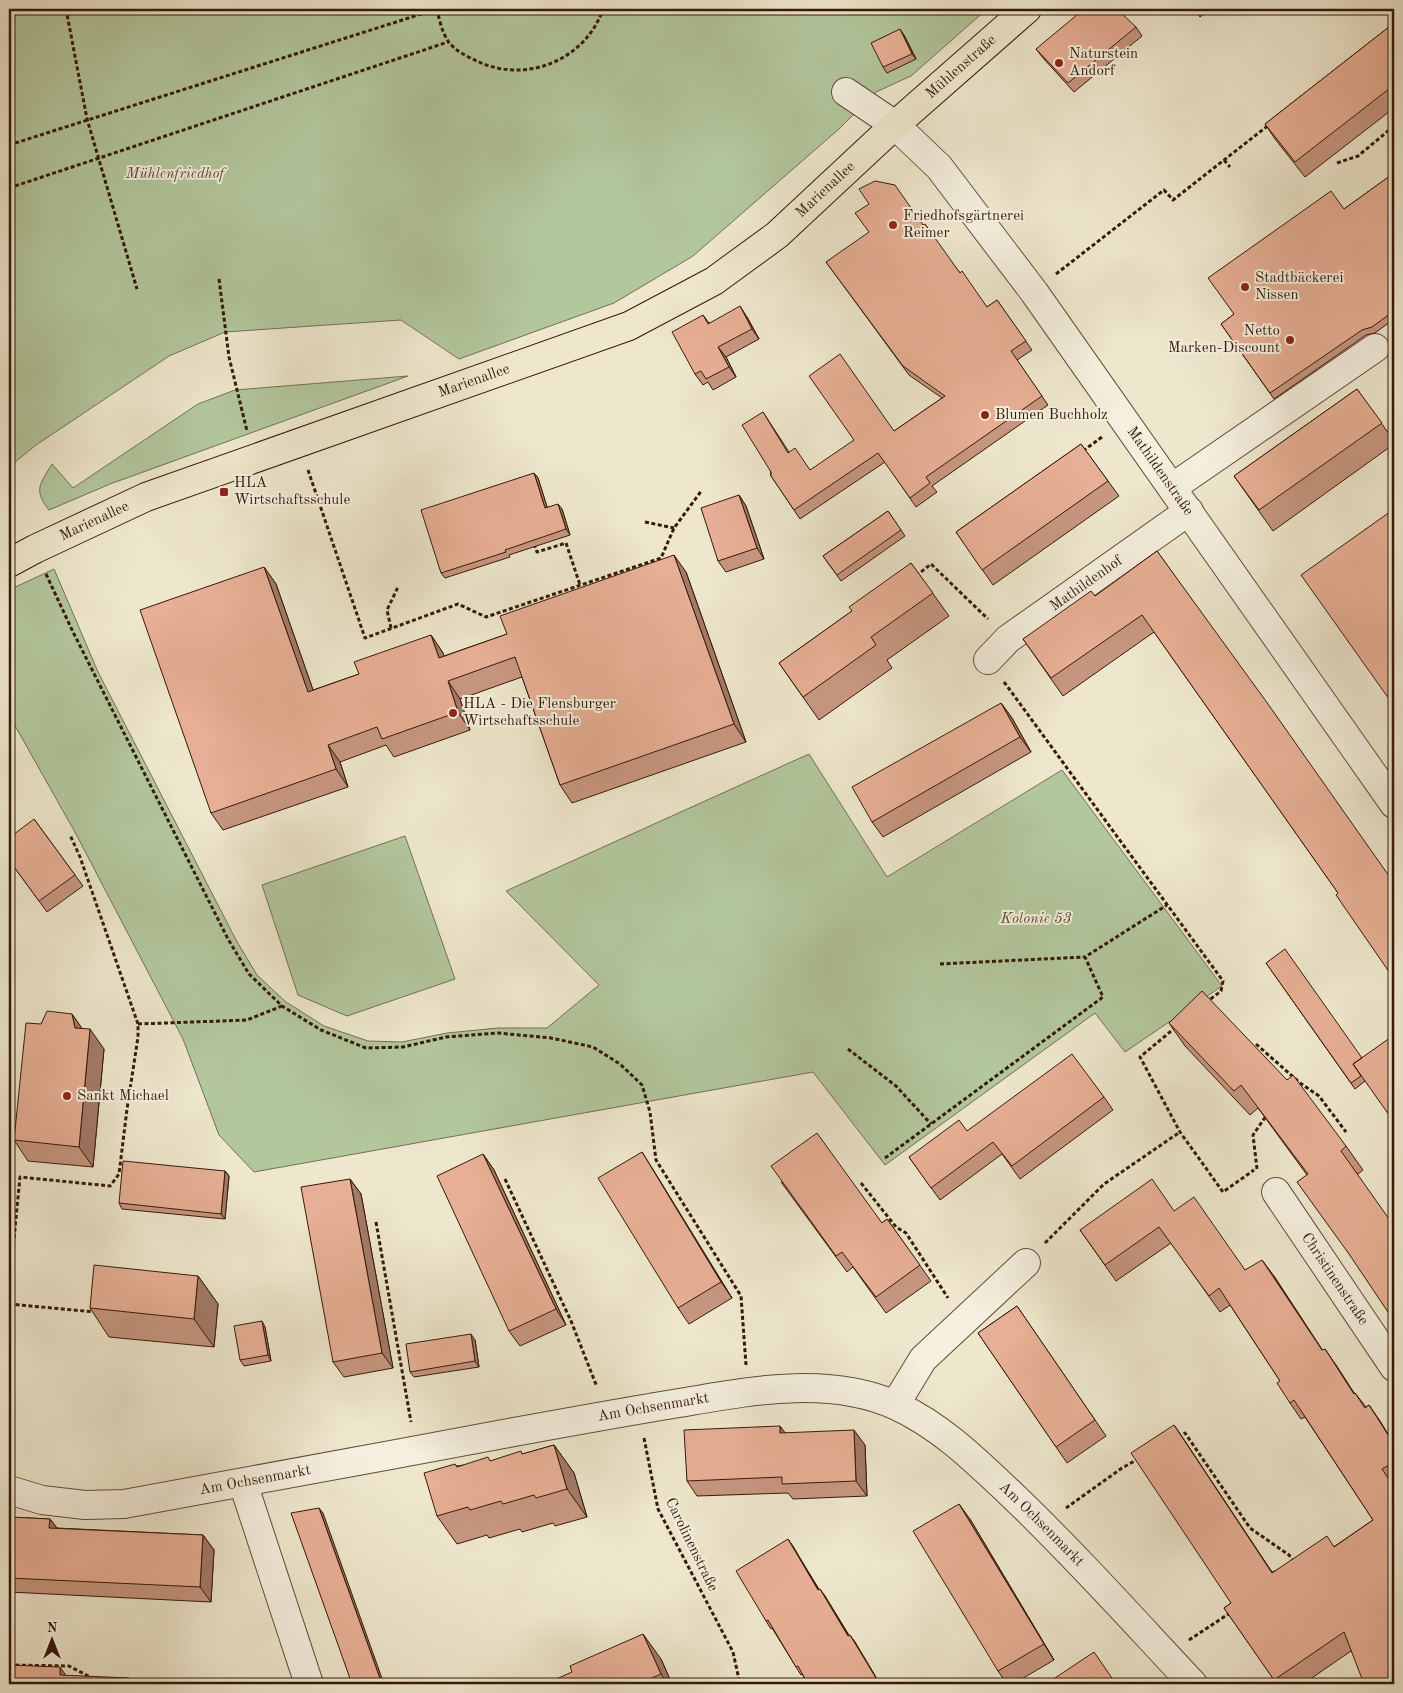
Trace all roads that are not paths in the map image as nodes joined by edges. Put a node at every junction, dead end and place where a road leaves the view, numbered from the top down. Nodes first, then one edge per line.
1 (1027, 9) edge
2 (846, 92) dead end
3 (895, 125) junction
4 (1375, 348) dead end
5 (1173, 488) junction
6 (1189, 510) junction
7 (9, 563) edge
8 (988, 660) road end
9 (1394, 804) edge
10 (1276, 1192) road end
11 (1026, 1263) road end
12 (1394, 1367) edge
13 (895, 1405) junction
14 (243, 1483) junction
15 (9, 1490) edge
16 (309, 1684) edge
17 (1193, 1684) edge

1 - 3 main road, Mühlenstraße
2 - 3 street, Mathildenstraße
3 - 5 street, Mathildenstraße
3 - 7 main road, Marienallee
4 - 5 street
5 - 6 street, Mathildenstraße
6 - 8 street, Mathildenhof
6 - 9 street, Mathildenstraße
10 - 12 street, Christinenstraße
11 - 13 street
13 - 14 street, Am Ochsenmarkt
13 - 17 street, Am Ochsenmarkt
14 - 15 street, Am Ochsenmarkt
14 - 16 street

